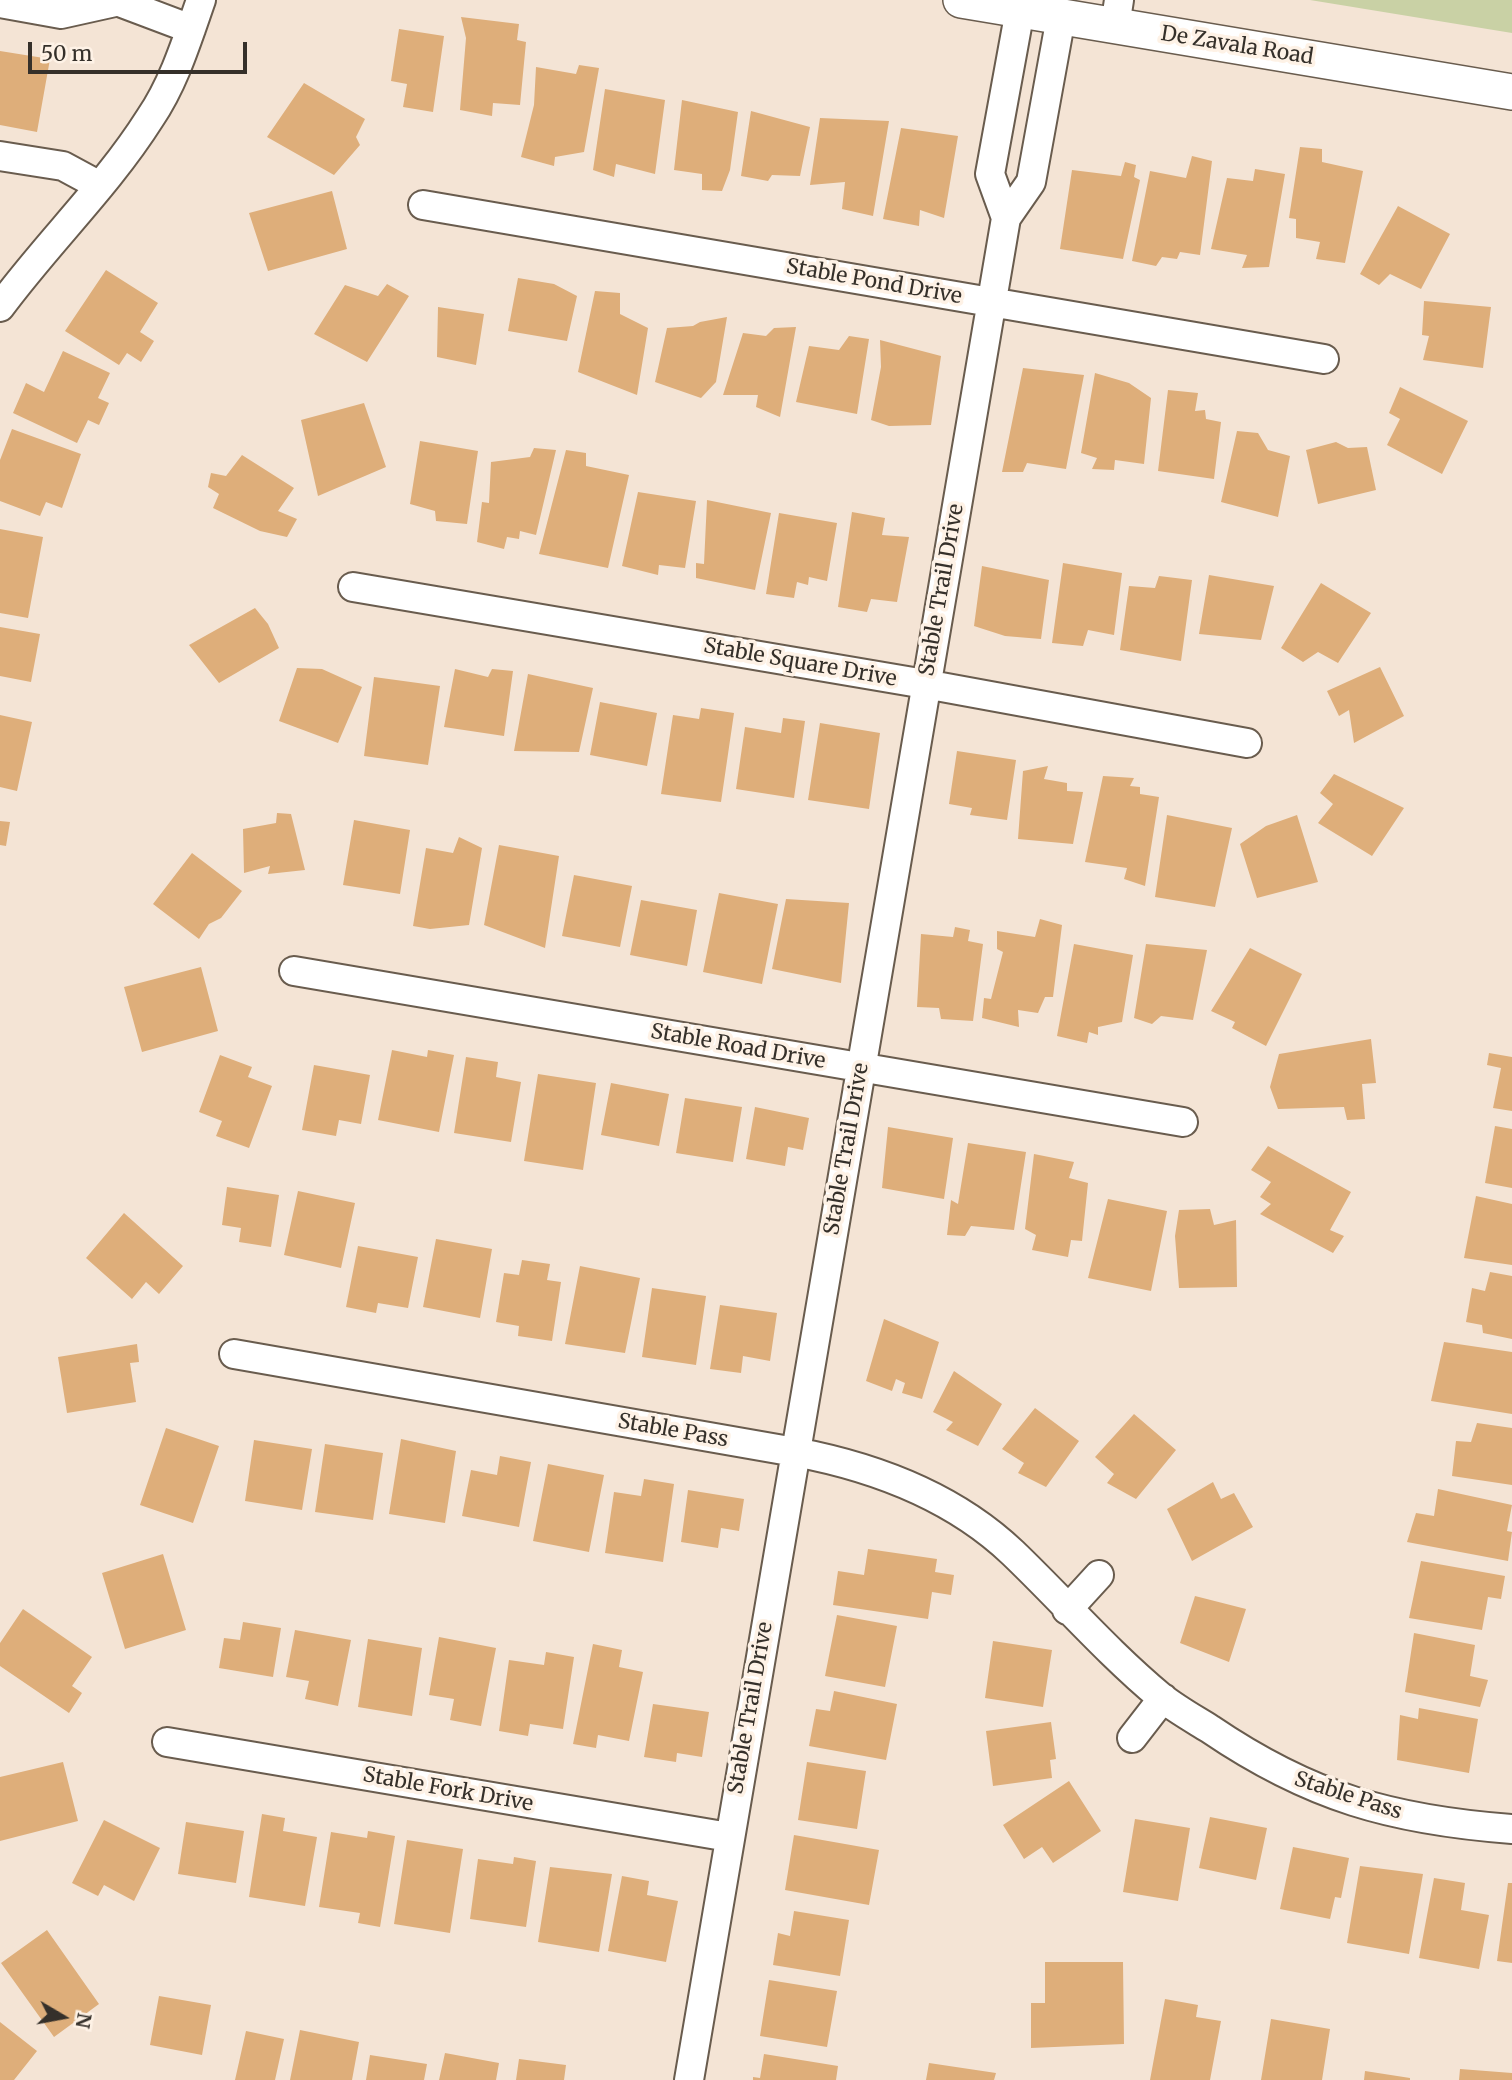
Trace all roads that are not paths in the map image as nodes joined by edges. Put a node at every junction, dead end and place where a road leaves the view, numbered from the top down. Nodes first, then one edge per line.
1 (201, 0) edge
2 (961, 0) edge
3 (114, 1) edge
4 (0, 3) edge
5 (1011, 6) edge
6 (1117, 13) edge
7 (1061, 17) junction
8 (191, 29) junction
9 (1512, 92) edge
10 (0, 156) edge
11 (100, 186) junction
12 (423, 205) dead end
13 (1006, 218) junction
14 (991, 302) junction
15 (0, 307) edge
16 (1324, 359) dead end
17 (353, 587) dead end
18 (925, 684) junction
19 (1247, 743) dead end
20 (294, 971) dead end
21 (861, 1068) junction
22 (1182, 1122) dead end
23 (234, 1354) dead end
24 (795, 1452) junction
25 (1099, 1575) dead end
26 (1067, 1610) junction
27 (1163, 1698) junction
28 (1132, 1738) dead end
29 (167, 1742) dead end
30 (1512, 1829) edge
31 (729, 1837) junction
32 (688, 2080) edge

1 - 8 street
2 - 5 main road, De Zavala Road
3 - 4 street
3 - 8 street
5 - 7 main road, De Zavala Road
5 - 13 street
6 - 7 main road, De Zavala Road
6 - 9 main road, De Zavala Road
7 - 13 street, Stable Trail Drive
8 - 11 street
10 - 11 street
11 - 15 street
12 - 14 street, Stable Pond Drive
13 - 14 street, Stable Trail Drive
14 - 16 street, Stable Pond Drive
14 - 18 street, Stable Trail Drive
17 - 18 street, Stable Square Drive
18 - 19 street, Stable Square Drive
18 - 21 street, Stable Trail Drive
20 - 21 street, Stable Road Drive
21 - 22 street, Stable Road Drive
21 - 24 street, Stable Trail Drive
23 - 24 street, Stable Pass
24 - 26 street, Stable Pass
24 - 31 street, Stable Trail Drive
25 - 26 street
26 - 27 street, Stable Pass
27 - 28 street
27 - 30 street, Stable Pass
29 - 31 street, Stable Fork Drive
31 - 32 street, Stable Trail Drive

